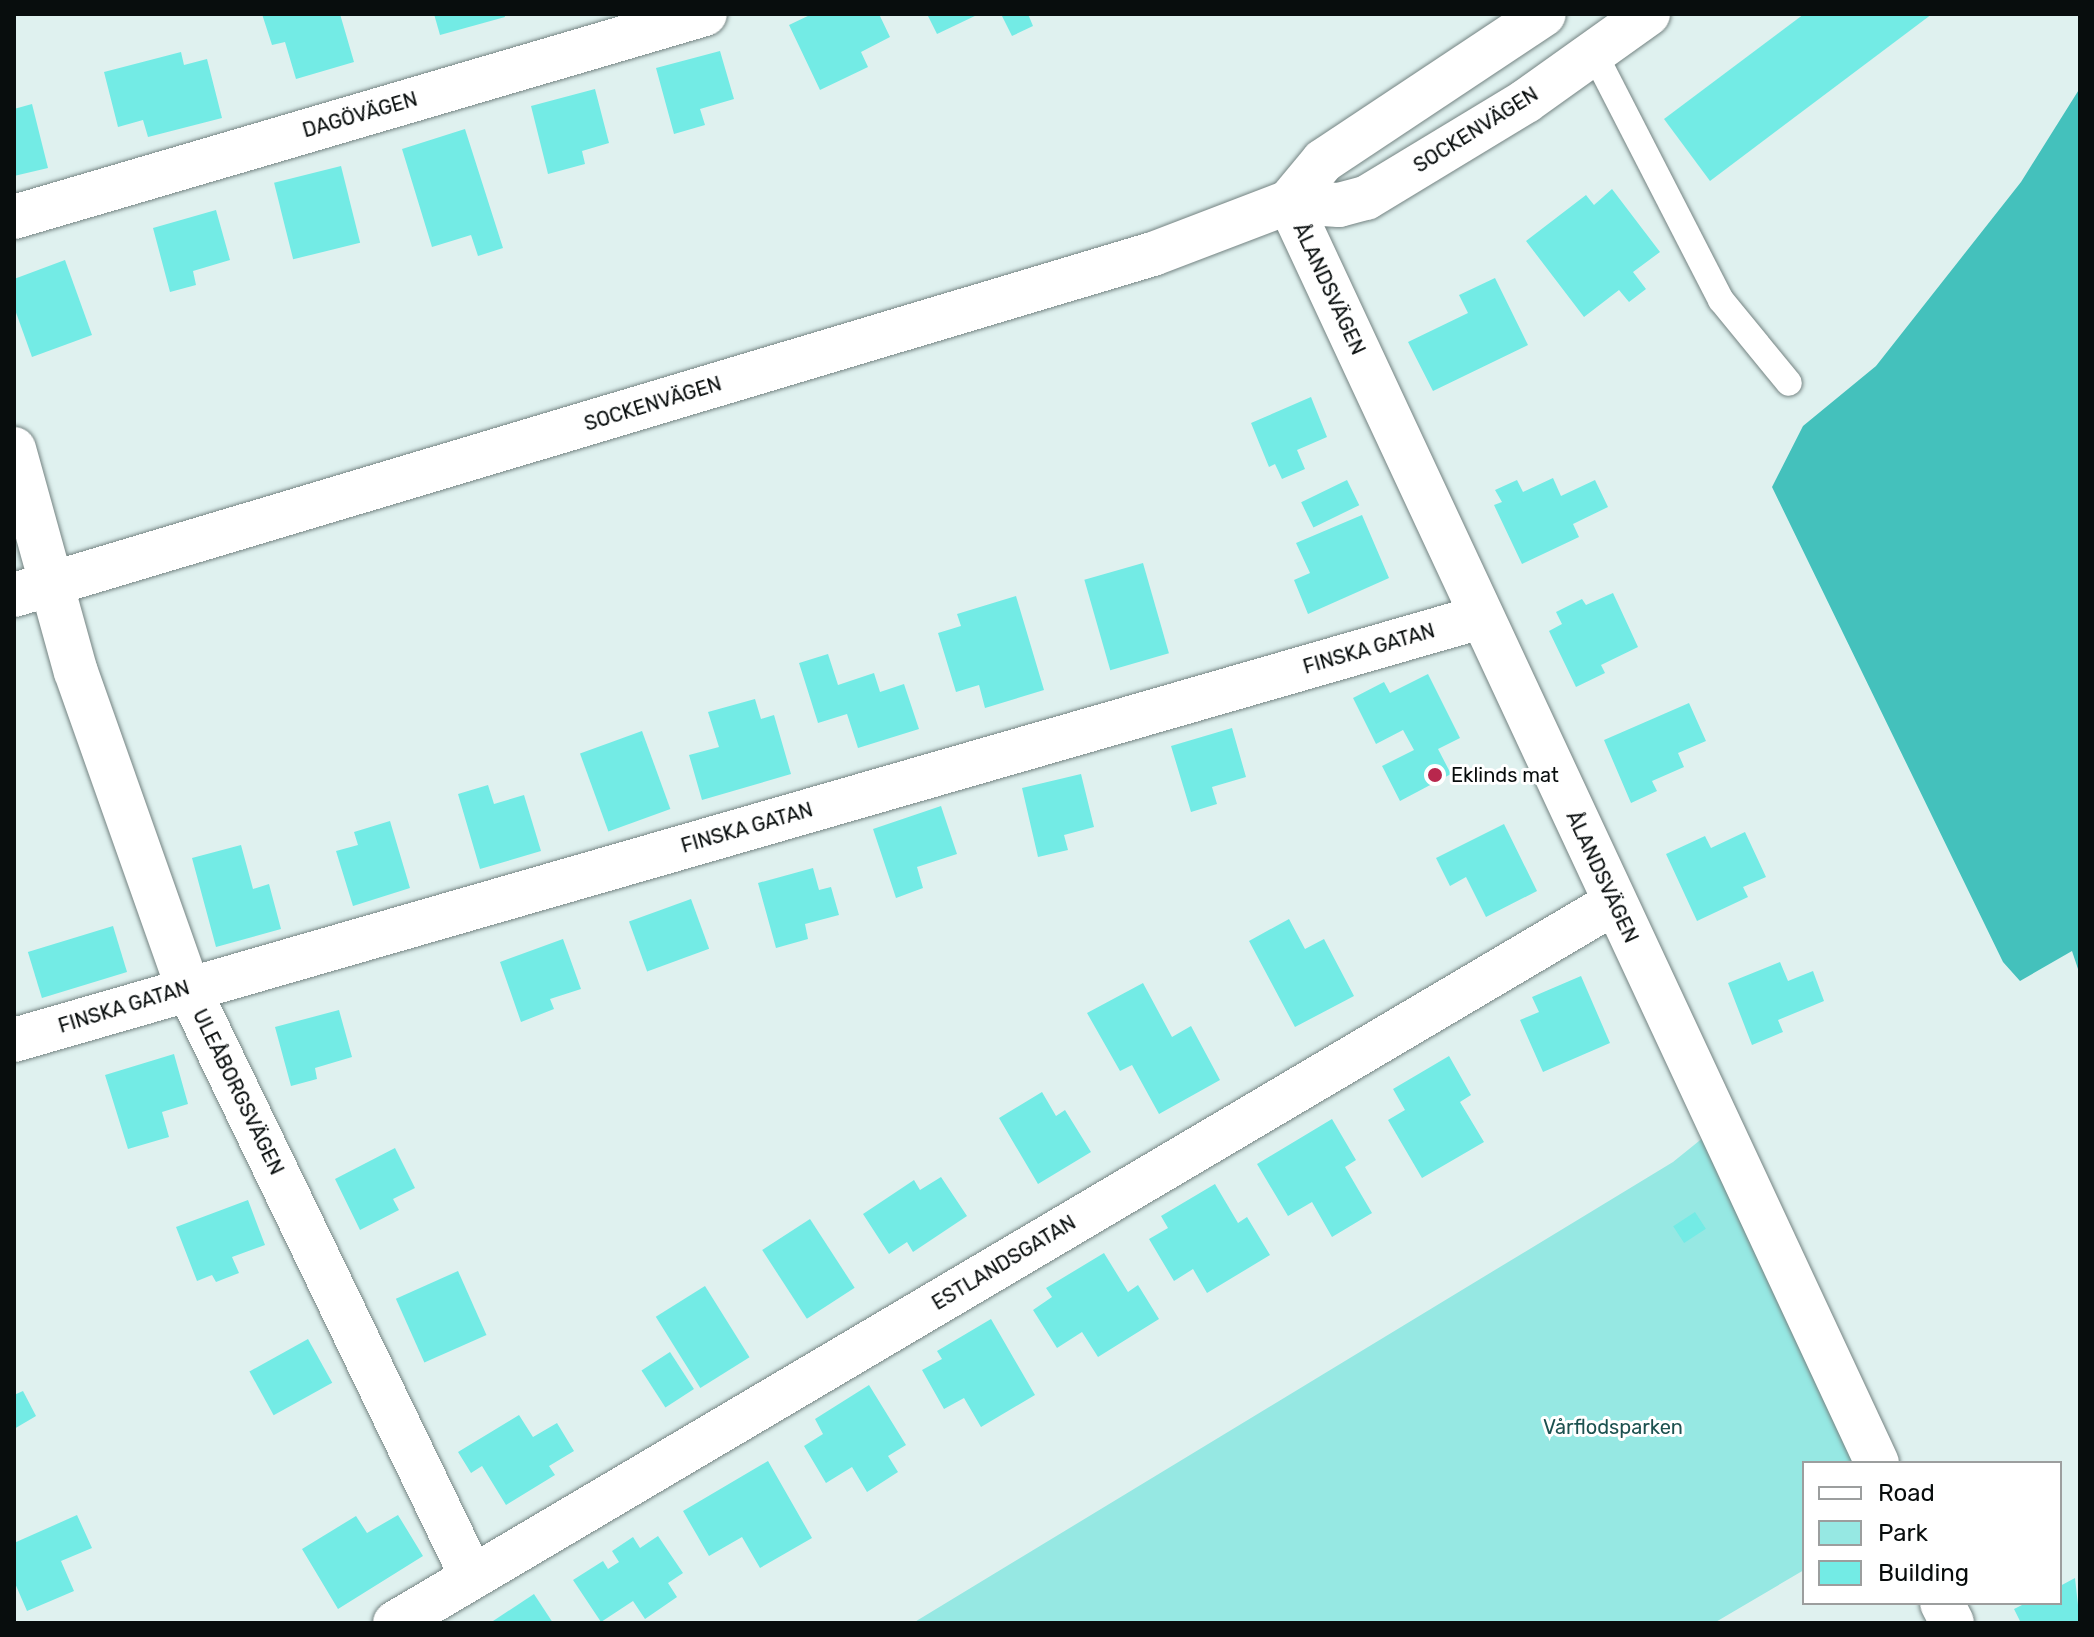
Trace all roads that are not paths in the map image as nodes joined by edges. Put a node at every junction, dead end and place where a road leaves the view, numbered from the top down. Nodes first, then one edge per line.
1 (705, 14) edge
2 (1544, 14) edge
3 (1648, 14) edge
4 (1594, 53) junction
5 (1289, 202) junction
6 (14, 217) edge
7 (1789, 383) dead end
8 (14, 449) edge
9 (33, 589) edge
10 (1480, 617) junction
11 (1614, 903) junction
12 (188, 988) junction
13 (14, 1040) edge
14 (1876, 1461) edge
15 (472, 1577) junction
16 (1943, 1605) edge
17 (395, 1623) edge
18 (1952, 1623) edge

1 - 6 street, DAGÖVÄGEN
2 - 5 street, SOCKENVÄGEN
3 - 4 street, SOCKENVÄGEN
4 - 5 street, SOCKENVÄGEN
4 - 7 lane
5 - 9 street, SOCKENVÄGEN
5 - 10 street, ÅLANDSVÄGEN
8 - 9 street, ULEÅBORGSVÄGEN
9 - 12 street, ULEÅBORGSVÄGEN
10 - 11 street, ÅLANDSVÄGEN
10 - 12 street, FINSKA GATAN
11 - 14 street, ÅLANDSVÄGEN
11 - 15 street, ESTLANDSGATAN
12 - 13 street, FINSKA GATAN
12 - 15 street, ULEÅBORGSVÄGEN
15 - 17 street, ESTLANDSGATAN
16 - 18 street

